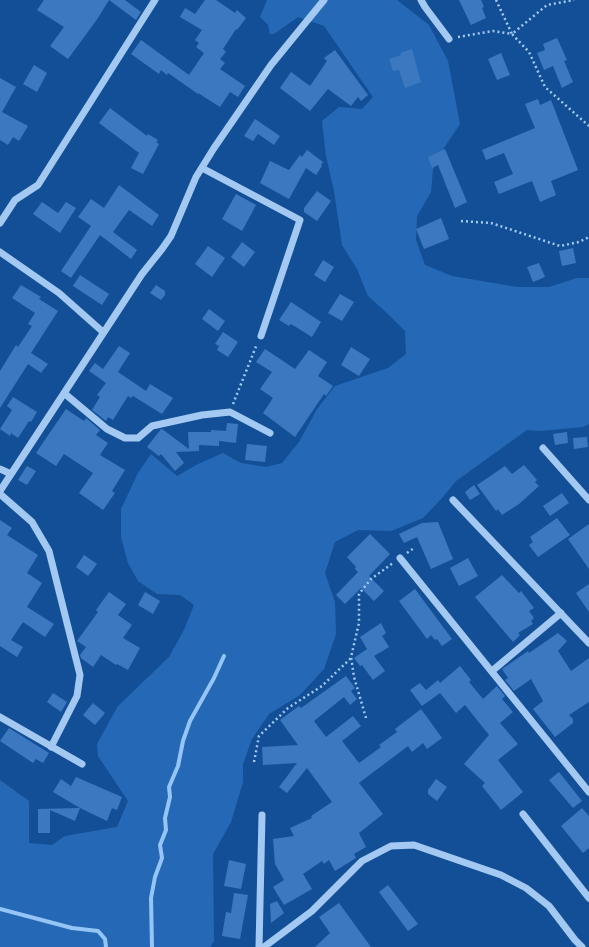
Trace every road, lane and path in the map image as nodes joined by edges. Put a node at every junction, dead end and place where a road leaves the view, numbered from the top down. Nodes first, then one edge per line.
1 (155, 0) edge
2 (324, 0) edge
3 (421, 0) edge
4 (496, 0) edge
5 (574, 0) edge
6 (512, 34) junction
7 (449, 39) joint
8 (589, 126) edge
9 (202, 168) junction
10 (461, 221) dead end
11 (0, 223) edge
12 (589, 236) edge
13 (0, 252) edge
14 (103, 332) junction
15 (261, 336) joint
16 (64, 393) junction
17 (230, 412) junction
18 (270, 433) dead end
19 (543, 448) dead end
20 (0, 469) edge
21 (11, 474) junction
22 (0, 491) edge
23 (0, 494) edge
24 (453, 500) dead end
25 (589, 500) edge
26 (414, 548) dead end
27 (400, 558) junction
28 (561, 613) junction
29 (589, 643) edge
30 (351, 657) junction
31 (492, 671) junction
32 (0, 717) edge
33 (366, 718) dead end
34 (51, 747) junction
35 (254, 762) dead end
36 (82, 764) dead end
37 (589, 792) edge
38 (523, 814) dead end
39 (262, 815) dead end
40 (589, 898) edge
41 (259, 947) edge
42 (264, 947) edge
43 (582, 947) edge

1 - 11 street
2 - 9 street
3 - 7 street
4 - 6 path
5 - 6 path
6 - 7 path
6 - 8 path
9 - 14 street
9 - 15 street
10 - 12 path
13 - 14 street
14 - 16 street
15 - 17 path
16 - 17 street
16 - 21 street
17 - 18 street
19 - 25 street
20 - 21 street
21 - 22 street
23 - 34 street
24 - 28 street
26 - 27 path
27 - 30 path
27 - 31 street
28 - 29 street
28 - 31 street
30 - 33 path
30 - 35 path
31 - 37 street
32 - 34 street
34 - 36 street
38 - 40 street
39 - 41 street
42 - 43 street

